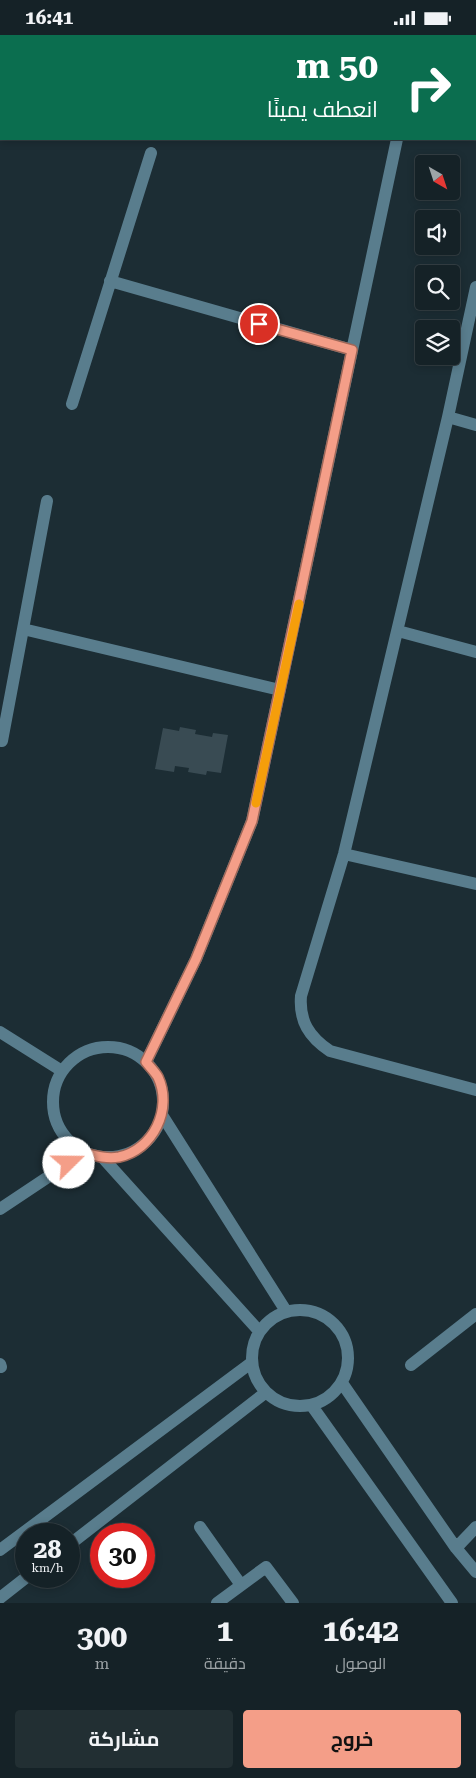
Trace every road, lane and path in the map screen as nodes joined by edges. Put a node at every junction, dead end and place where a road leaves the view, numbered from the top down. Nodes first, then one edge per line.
1 (397, 140) edge
2 (151, 153) dead end
3 (110, 281) junction
4 (476, 287) edge
5 (352, 350) junction
6 (72, 404) dead end
7 (448, 417) junction
8 (476, 425) edge
9 (47, 501) dead end
10 (23, 629) junction
11 (398, 631) junction
12 (476, 652) edge
13 (280, 690) junction
14 (2, 741) dead end
15 (344, 854) junction
16 (476, 884) edge
17 (0, 1032) edge
18 (146, 1062) junction
19 (62, 1071) junction
20 (476, 1090) edge
21 (162, 1115) junction
22 (84, 1153) junction
23 (103, 1158) junction
24 (0, 1209) edge
25 (286, 1311) junction
26 (476, 1314) edge
27 (259, 1331) junction
28 (251, 1363) junction
29 (411, 1365) dead end
30 (342, 1383) junction
31 (265, 1393) junction
32 (312, 1405) junction
33 (200, 1527) dead end
34 (476, 1527) edge
35 (80, 1536) edge
36 (456, 1548) junction
37 (0, 1550) edge
38 (476, 1572) edge
39 (241, 1585) junction
40 (15, 1586) edge
41 (0, 1598) edge
42 (217, 1603) edge
43 (293, 1603) edge
44 (452, 1603) edge

1 - 5 street
2 - 3 street
3 - 5 street
3 - 6 street
4 - 7 street
5 - 13 street
7 - 8 street
7 - 11 street
9 - 10 street
10 - 13 street
10 - 14 street
11 - 12 street
11 - 15 street
13 - 18 street
15 - 16 street
15 - 20 street
17 - 19 street
18 - 19 street
18 - 21 street
19 - 22 street
21 - 23 street
21 - 25 street
22 - 23 street
22 - 24 street
23 - 27 street
25 - 27 street
25 - 30 street
26 - 29 street
27 - 28 street
28 - 31 street
28 - 37 street
30 - 32 street
30 - 36 street
31 - 32 street
31 - 35 street
32 - 44 street
33 - 39 street
34 - 36 street
36 - 38 street
39 - 42 street
39 - 43 street
40 - 41 street

